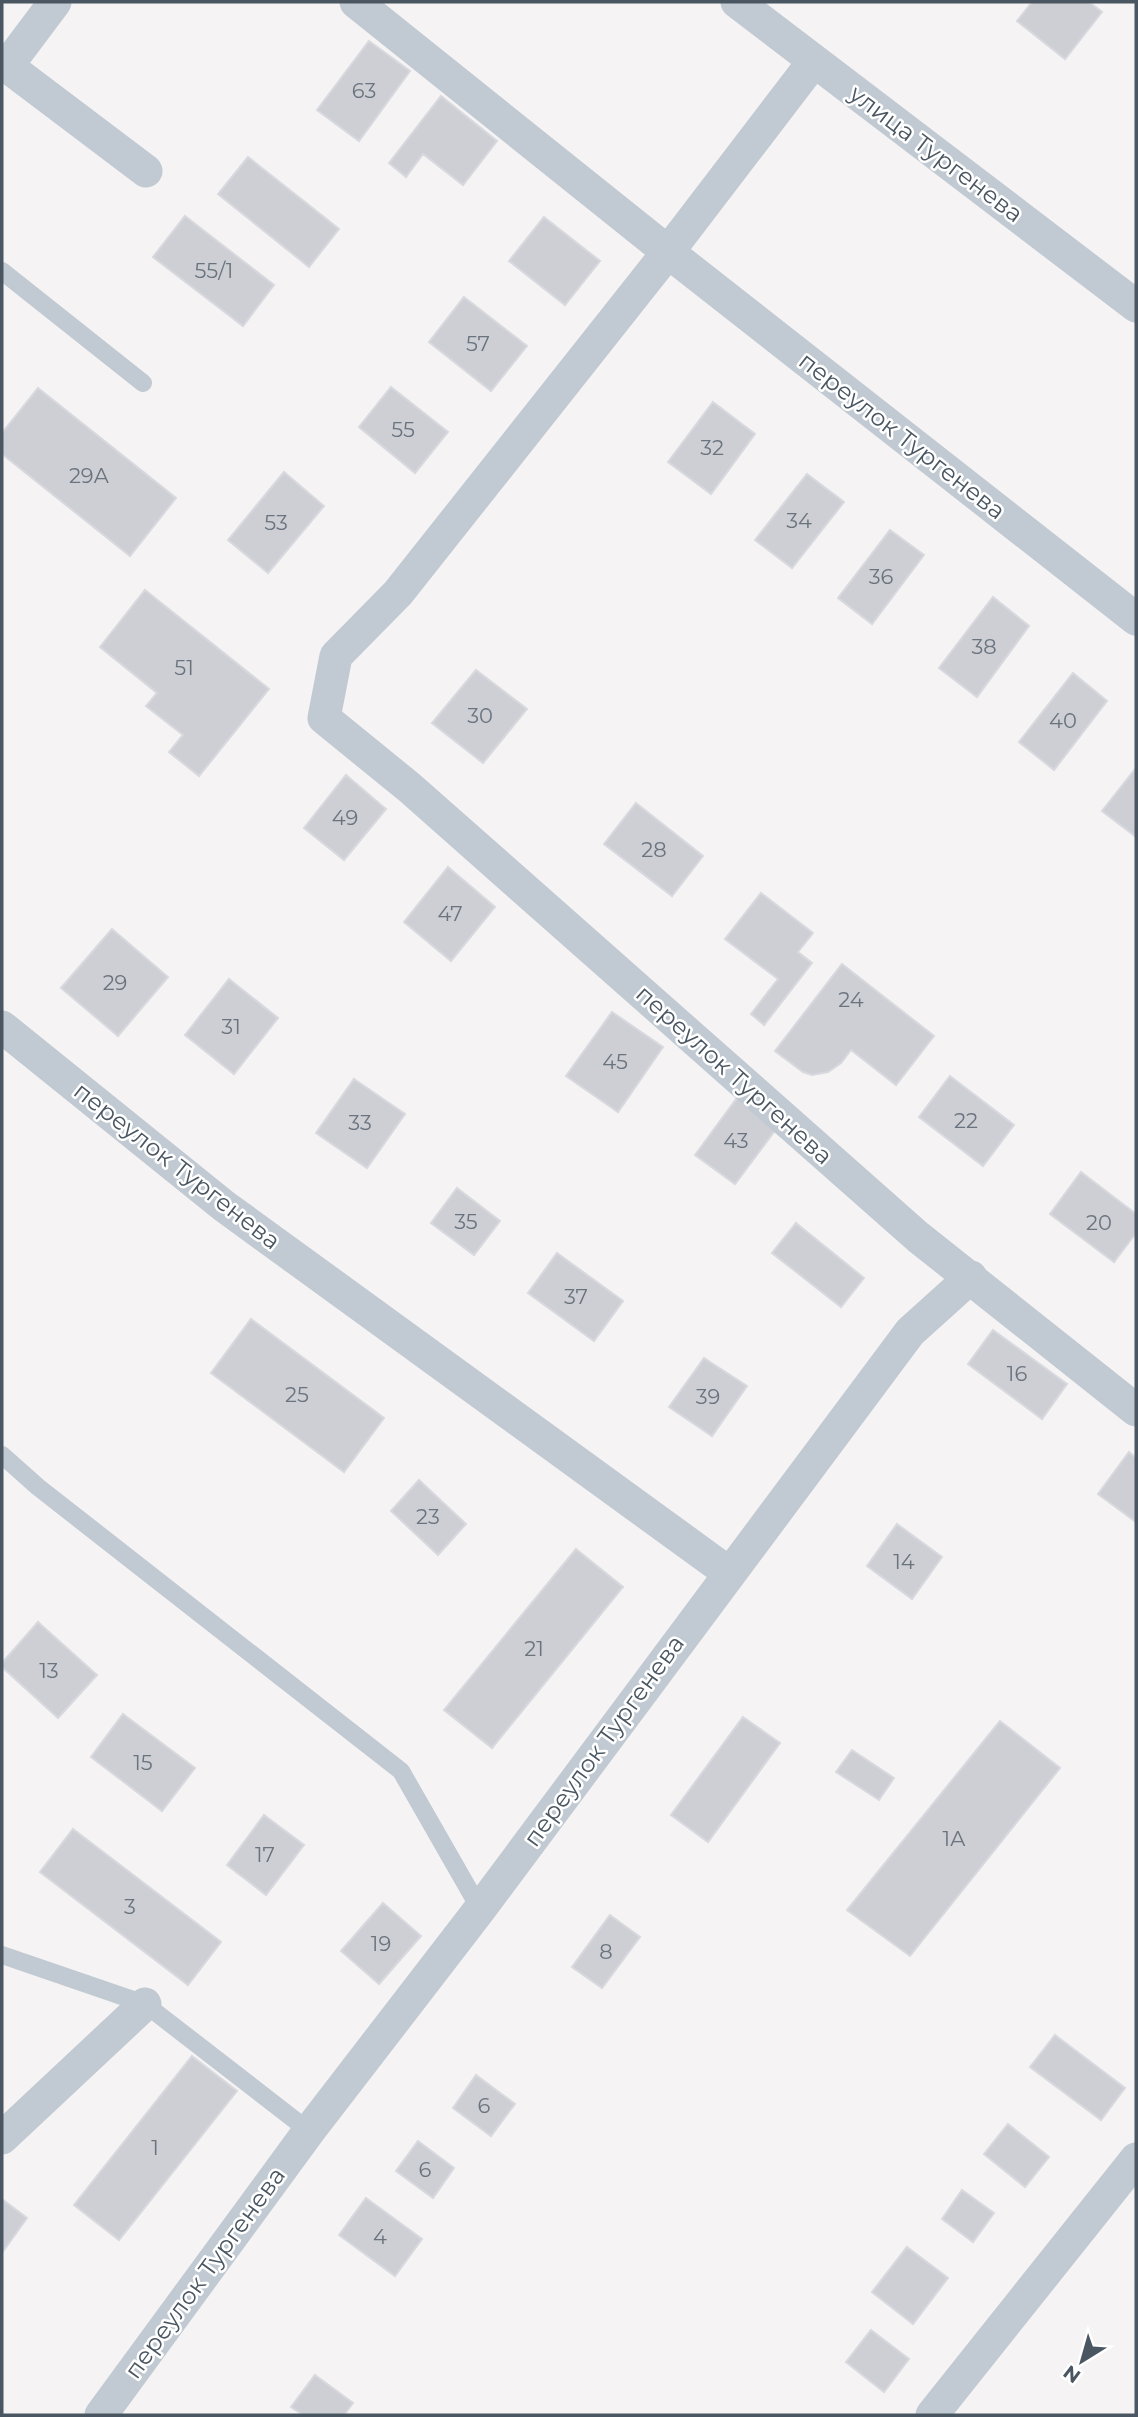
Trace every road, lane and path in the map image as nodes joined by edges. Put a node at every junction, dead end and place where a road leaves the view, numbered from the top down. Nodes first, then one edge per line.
1 (55, 2) edge
2 (356, 2) edge
3 (737, 2) edge
4 (814, 61) junction
5 (4, 70) edge
6 (146, 170) dead end
7 (668, 252) junction
8 (2, 271) edge
9 (1136, 306) edge
10 (143, 383) dead end
11 (1136, 619) edge
12 (2, 1027) edge
13 (971, 1277) junction
14 (1136, 1410) edge
15 (2, 1455) edge
16 (729, 1573) junction
17 (480, 1909) junction
18 (2, 1955) edge
19 (145, 2004) junction
20 (309, 2131) junction
21 (2, 2138) edge
22 (1136, 2159) edge
23 (101, 2415) edge
24 (932, 2415) edge

1 - 5 street
2 - 7 street, переулок Тургенева
3 - 4 street, улица Тургенева
4 - 7 street
4 - 9 street, улица Тургенева
5 - 6 street
7 - 11 street, переулок Тургенева
7 - 13 street, переулок Тургенева
8 - 10 lane
12 - 16 street, переулок Тургенева
13 - 14 street
13 - 16 street, переулок Тургенева
15 - 17 lane
16 - 17 street, переулок Тургенева
17 - 20 street, переулок Тургенева
18 - 19 lane
19 - 20 lane
19 - 21 street
20 - 23 street, переулок Тургенева
22 - 24 street

